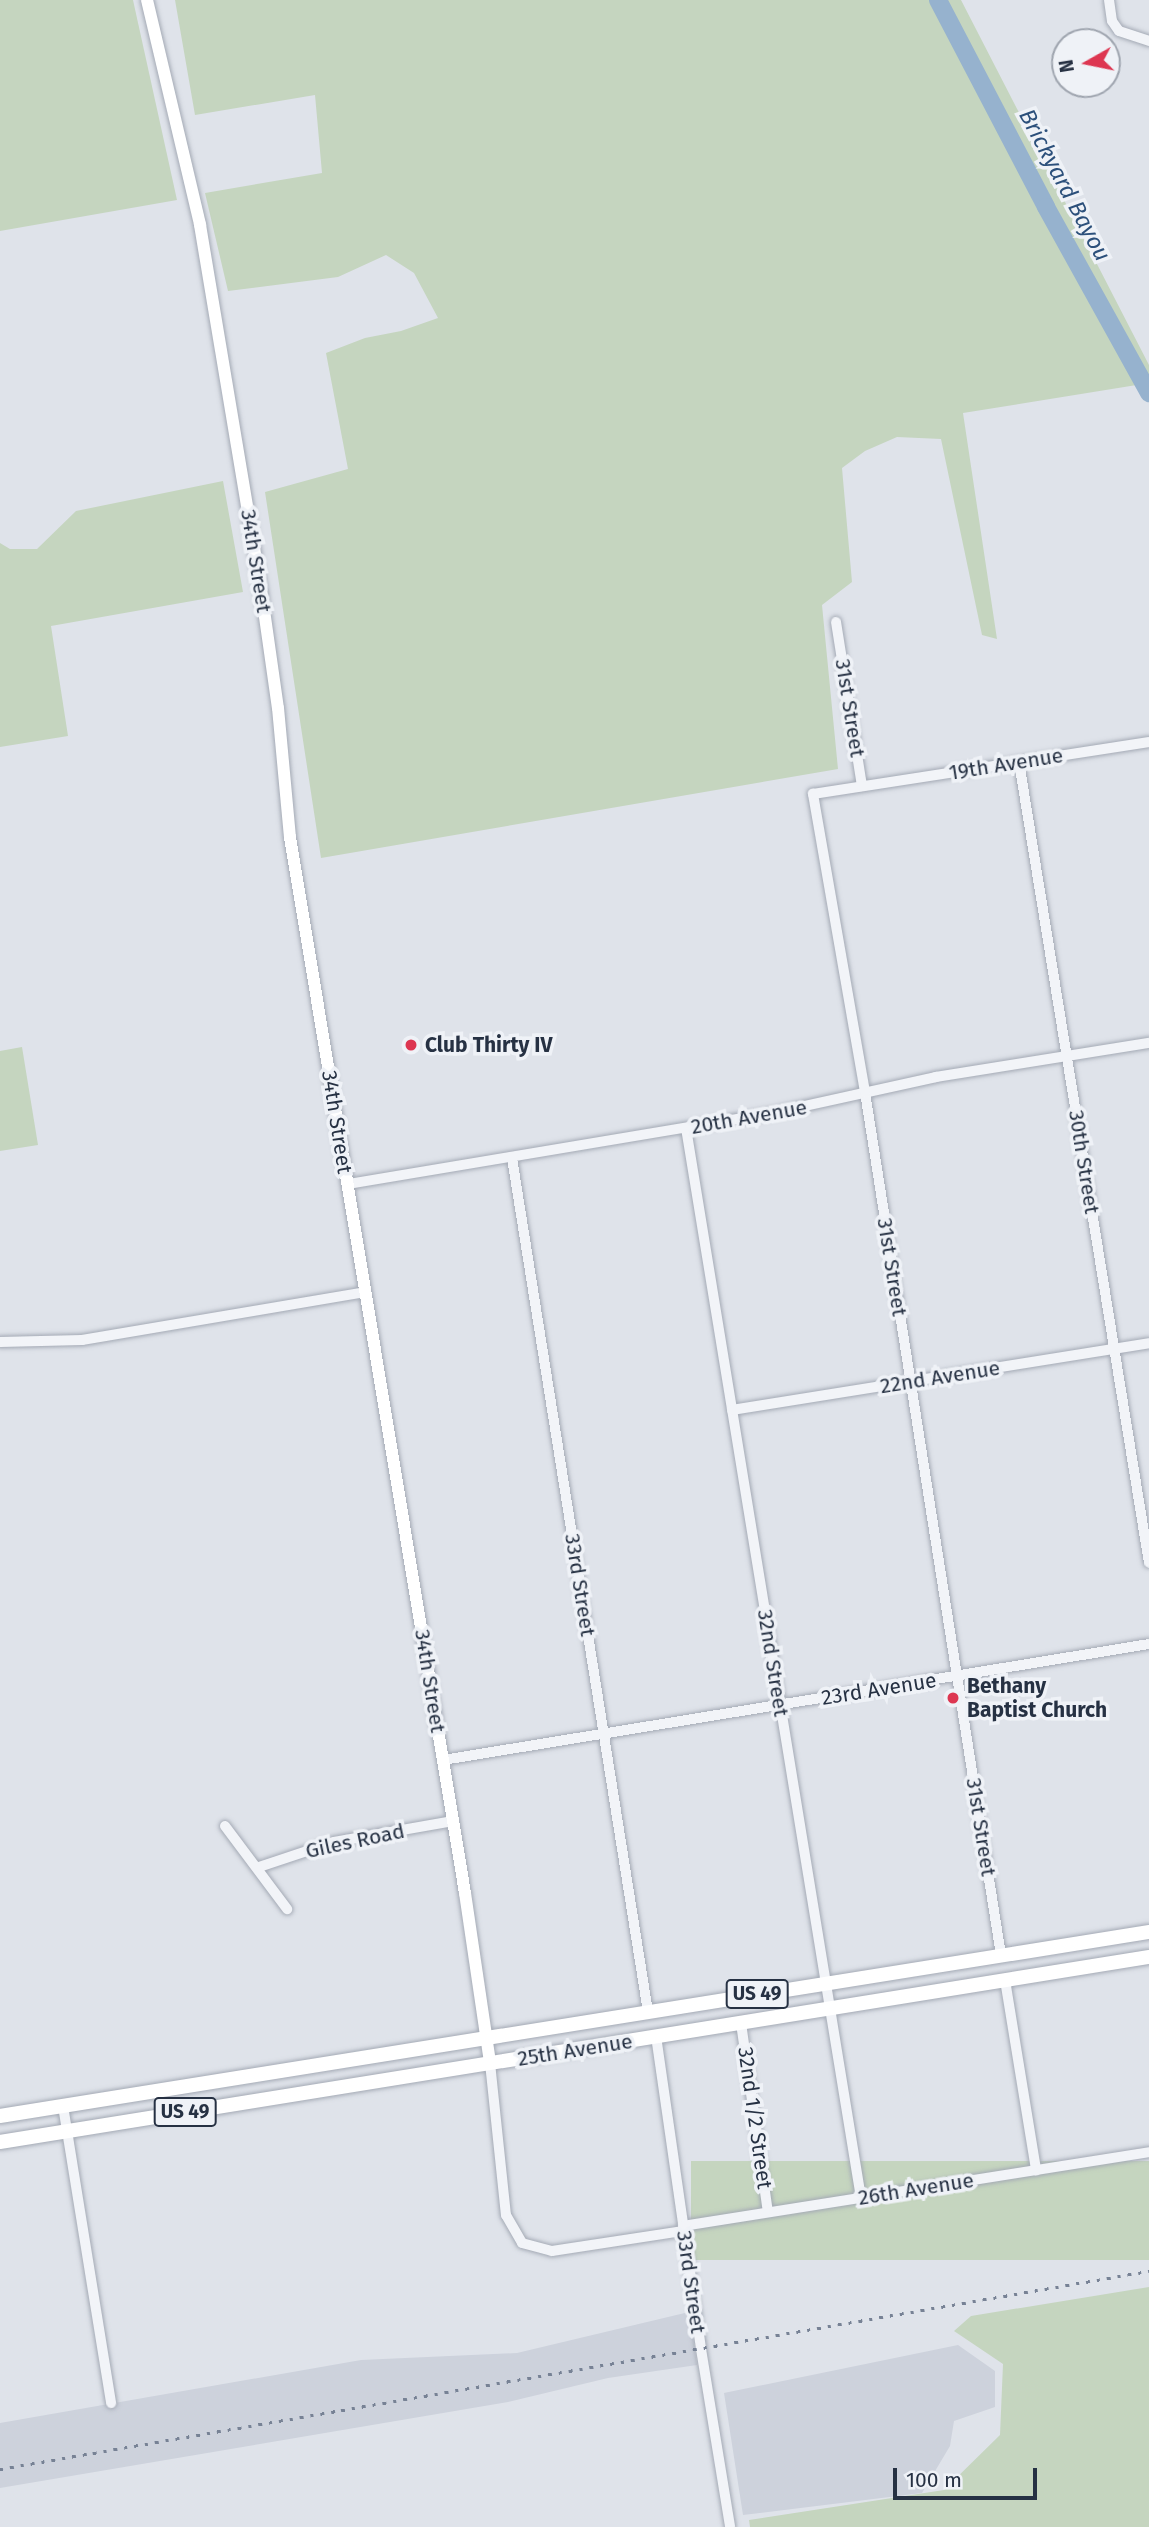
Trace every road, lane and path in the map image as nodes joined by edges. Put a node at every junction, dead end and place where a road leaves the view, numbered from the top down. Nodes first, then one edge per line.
1 (147, 0) edge
2 (1109, 0) edge
3 (1149, 41) edge
4 (836, 622) dead end
5 (1149, 742) edge
6 (1019, 762) junction
7 (862, 786) junction
8 (1149, 1043) edge
9 (1066, 1056) junction
10 (865, 1092) junction
11 (685, 1128) junction
12 (512, 1158) junction
13 (348, 1184) junction
14 (365, 1292) junction
15 (0, 1342) edge
16 (1149, 1343) edge
17 (1114, 1349) junction
18 (910, 1382) junction
19 (732, 1409) junction
20 (1149, 1563) edge
21 (1149, 1644) edge
22 (957, 1676) junction
23 (780, 1705) junction
24 (604, 1733) junction
25 (443, 1760) junction
26 (453, 1821) junction
27 (225, 1826) dead end
28 (258, 1867) junction
29 (287, 1909) dead end
30 (1149, 1932) edge
31 (1001, 1955) junction
32 (1149, 1957) edge
33 (1005, 1980) junction
34 (825, 1983) junction
35 (830, 2008) junction
36 (649, 2012) junction
37 (741, 2023) junction
38 (656, 2036) junction
39 (486, 2039) junction
40 (490, 2063) junction
41 (63, 2106) junction
42 (0, 2116) edge
43 (67, 2131) junction
44 (0, 2142) edge
45 (1149, 2152) edge
46 (1036, 2170) junction
47 (860, 2198) junction
48 (768, 2212) junction
49 (683, 2228) junction
50 (522, 2243) joint
51 (111, 2403) dead end
52 (730, 2527) edge

1 - 13 street, 34th Street
2 - 3 street
4 - 7 street, 31st Street
5 - 6 street, 19th Avenue
6 - 7 street, 19th Avenue
6 - 9 street, 30th Street
7 - 10 street, 31st Street
8 - 9 street, 20th Avenue
9 - 10 street, 20th Avenue
9 - 17 street, 30th Street
10 - 11 street, 20th Avenue
10 - 18 street, 31st Street
11 - 12 street, 20th Avenue
11 - 19 street, 32nd Street
12 - 13 street, 20th Avenue
12 - 24 street, 33rd Street
13 - 14 street, 34th Street
14 - 15 street
14 - 25 street, 34th Street
16 - 17 street, 22nd Avenue
17 - 18 street, 22nd Avenue
17 - 20 street, 30th Street
18 - 19 street, 22nd Avenue
18 - 22 street, 31st Street
19 - 23 street, 32nd Street
21 - 22 street, 23rd Avenue
22 - 23 street, 23rd Avenue
22 - 31 street, 31st Street
23 - 24 street, 23rd Avenue
23 - 34 street, 32nd Street
24 - 25 street, 23rd Avenue
24 - 36 street, 33rd Street
25 - 26 street, 34th Street
26 - 28 street, Giles Road
26 - 39 street, 34th Street
27 - 28 street
28 - 29 street
30 - 31 main road, 25th Avenue / US 49
31 - 34 main road, 25th Avenue / US 49
32 - 33 main road, 25th Avenue / US 49
33 - 35 main road, 25th Avenue / US 49
33 - 46 street
34 - 35 street, 32nd Street
34 - 36 main road, 25th Avenue / US 49
35 - 37 main road, 25th Avenue / US 49
35 - 47 street, 32nd Street
36 - 39 main road, 25th Avenue / US 49
37 - 38 main road, 25th Avenue / US 49
37 - 48 street, 32nd 1/2 Street
38 - 40 main road, 25th Avenue / US 49
38 - 49 street, 33rd Street
39 - 40 street, 34th Street
39 - 41 main road, 25th Avenue / US 49
40 - 43 main road, 25th Avenue / US 49
40 - 50 street, 34th Street
41 - 42 main road, 25th Avenue / US 49
41 - 43 street
43 - 44 main road, 25th Avenue / US 49
43 - 51 street
45 - 46 street, 26th Avenue
46 - 47 street, 26th Avenue
47 - 48 street, 26th Avenue
48 - 49 street, 26th Avenue
49 - 50 street, 26th Avenue
49 - 52 street, 33rd Street

